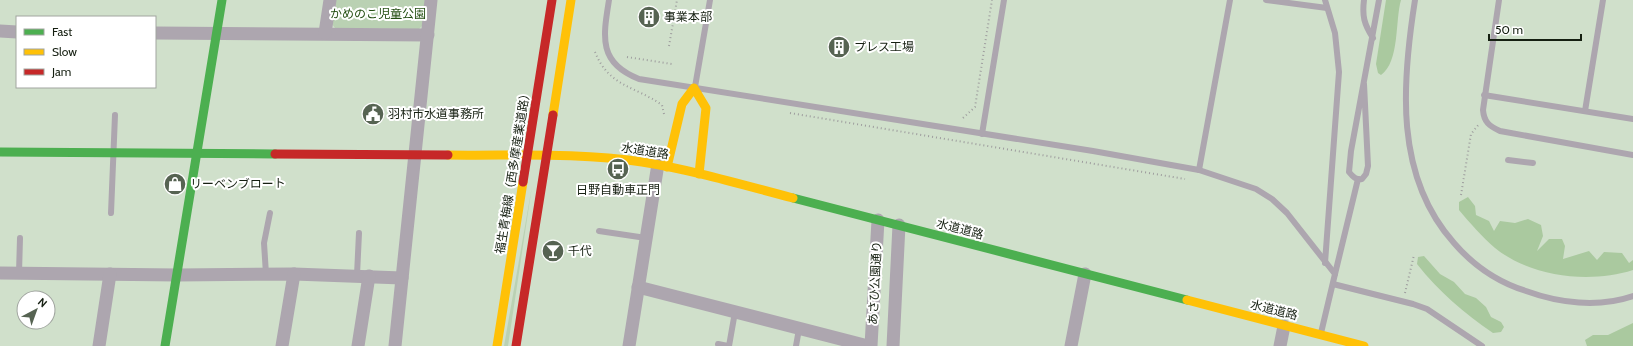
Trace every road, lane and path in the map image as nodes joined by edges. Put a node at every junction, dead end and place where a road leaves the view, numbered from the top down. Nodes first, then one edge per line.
1 (222, 0) edge
2 (330, 0) edge
3 (432, 0) edge
4 (552, 0) edge
5 (571, 0) edge
6 (609, 0) edge
7 (677, 0) edge
8 (710, 0) edge
9 (992, 0) edge
10 (1004, 0) edge
11 (1230, 0) edge
12 (1266, 0) edge
13 (1325, 0) edge
14 (1359, 0) edge
15 (1364, 0) edge
16 (1379, 0) edge
17 (1415, 0) edge
18 (1499, 0) edge
19 (1603, 0) edge
20 (1327, 8) junction
21 (1362, 15) junction
22 (0, 32) edge
23 (16, 32) edge
24 (156, 33) edge
25 (324, 33) junction
26 (217, 34) junction
27 (428, 35) junction
28 (1373, 38) junction
29 (669, 46) dead end
30 (627, 57) dead end
31 (672, 64) dead end
32 (1364, 84) junction
33 (694, 88) junction
34 (1484, 95) junction
35 (1585, 111) junction
36 (786, 113) dead end
37 (115, 115) dead end
38 (963, 118) dead end
39 (1484, 119) junction
40 (1633, 119) edge
41 (982, 134) junction
42 (0, 152) edge
43 (114, 153) junction
44 (196, 154) junction
45 (1633, 155) edge
46 (416, 156) junction
47 (528, 156) junction
48 (547, 156) junction
49 (1508, 160) dead end
50 (1533, 163) dead end
51 (663, 166) junction
52 (1199, 170) junction
53 (699, 174) junction
54 (1185, 179) dead end
55 (1358, 179) junction
56 (1461, 195) dead end
57 (111, 213) dead end
58 (270, 213) dead end
59 (878, 220) junction
60 (899, 225) junction
61 (599, 231) dead end
62 (359, 233) dead end
63 (20, 238) dead end
64 (646, 238) junction
65 (1414, 255) dead end
66 (1325, 263) junction
67 (0, 273) edge
68 (19, 273) junction
69 (110, 274) junction
70 (266, 274) junction
71 (294, 274) junction
72 (1085, 274) junction
73 (1335, 274) junction
74 (177, 275) junction
75 (363, 276) junction
76 (402, 278) junction
77 (1333, 284) junction
78 (638, 287) junction
79 (1633, 296) edge
80 (1403, 301) junction
81 (736, 312) junction
82 (1284, 326) junction
83 (799, 328) junction
84 (1321, 335) junction
85 (718, 344) dead end
86 (99, 346) edge
87 (165, 346) edge
88 (282, 346) edge
89 (358, 346) edge
90 (395, 346) edge
91 (497, 346) edge
92 (516, 346) edge
93 (629, 346) edge
94 (728, 346) edge
95 (796, 346) edge
96 (868, 346) edge
97 (871, 346) edge
98 (893, 346) edge
99 (1071, 346) edge
100 (1280, 346) edge
101 (1364, 346) edge
102 (1482, 346) edge

1 - 26 street
2 - 25 street
3 - 27 street
4 - 47 street, 福生青梅線（西多摩産業道路）
5 - 48 street
6 - 33 lane
7 - 29 path
8 - 33 lane
9 - 38 path
10 - 41 lane
11 - 52 lane
12 - 20 lane
13 - 20 lane
14 - 21 lane
15 - 21 lane
16 - 28 lane
17 - 79 lane
18 - 34 lane
19 - 35 lane
20 - 66 lane
21 - 28 lane
22 - 23 street
24 - 26 street
25 - 26 street
25 - 27 street
26 - 44 street
27 - 46 street
28 - 32 lane
30 - 31 path
32 - 55 lane
32 - 55 lane
33 - 41 lane
33 - 51 street
33 - 53 street
34 - 35 lane
34 - 39 lane
35 - 40 lane
36 - 54 path
37 - 43 lane
39 - 45 lane
39 - 56 path
41 - 52 lane
42 - 43 street, 水道道路
43 - 44 street, 水道道路
43 - 57 lane
44 - 46 street, 水道道路
44 - 74 street
46 - 47 street, 水道道路
46 - 76 street
47 - 48 street, 水道道路
47 - 91 street, 福生青梅線（西多摩産業道路）
48 - 51 street, 水道道路
48 - 92 street
49 - 50 lane
51 - 53 street, 水道道路
51 - 64 street
52 - 66 lane
53 - 59 street, 水道道路
55 - 73 lane
58 - 70 lane
59 - 60 street, 水道道路
59 - 97 street, あさひ公園通り
60 - 72 street, 水道道路
60 - 98 street, あさひ公園通り
61 - 64 lane
62 - 75 lane
63 - 68 lane
64 - 78 street
65 - 80 path
66 - 73 lane
67 - 68 street
68 - 69 street
69 - 74 street
69 - 86 street
70 - 71 street
70 - 74 street
71 - 75 street
71 - 88 street
72 - 82 street, 水道道路
72 - 99 street
73 - 77 lane
74 - 87 street
75 - 76 street
75 - 89 street
76 - 90 street
77 - 80 lane
77 - 84 lane
78 - 81 street
78 - 93 street
80 - 102 lane
81 - 83 street
81 - 94 lane
82 - 84 street, 水道道路
82 - 100 street
83 - 95 lane
83 - 96 street
84 - 101 street, 水道道路
85 - 94 lane

